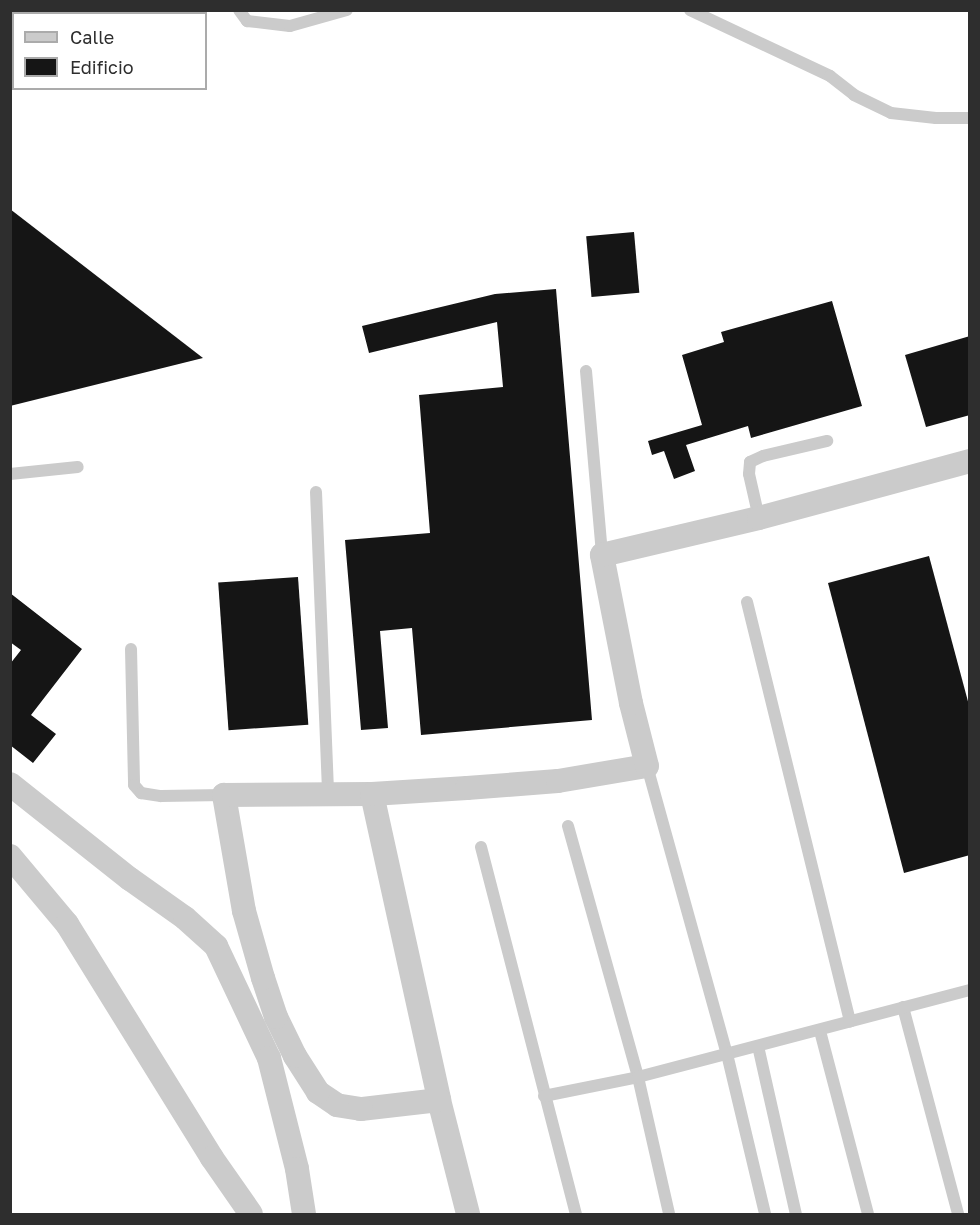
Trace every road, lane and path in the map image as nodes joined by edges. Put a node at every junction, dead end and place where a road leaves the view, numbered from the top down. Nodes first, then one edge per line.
1 (239, 10) edge
2 (347, 10) edge
3 (690, 10) edge
4 (969, 118) edge
5 (586, 371) dead end
6 (827, 441) dead end
7 (969, 461) edge
8 (78, 467) dead end
9 (10, 474) edge
10 (316, 492) dead end
11 (759, 518) junction
12 (602, 555) junction
13 (747, 602) dead end
14 (131, 649) dead end
15 (647, 766) junction
16 (10, 784) edge
17 (372, 794) junction
18 (224, 795) junction
19 (328, 795) junction
20 (568, 826) dead end
21 (481, 847) dead end
22 (10, 856) edge
23 (969, 990) edge
24 (903, 1008) junction
25 (850, 1022) junction
26 (820, 1031) junction
27 (758, 1046) junction
28 (727, 1054) junction
29 (638, 1077) junction
30 (544, 1096) junction
31 (439, 1100) junction
32 (251, 1215) edge
33 (304, 1215) edge
34 (468, 1215) edge
35 (576, 1215) edge
36 (669, 1215) edge
37 (765, 1215) edge
38 (796, 1215) edge
39 (868, 1215) edge
40 (958, 1215) edge

1 - 2 lane
3 - 4 lane
5 - 12 lane
6 - 11 lane
7 - 11 street
8 - 9 lane
10 - 19 lane
11 - 12 street
12 - 15 street
13 - 25 lane
14 - 18 lane
15 - 17 street
15 - 28 lane
16 - 33 street
17 - 19 street
17 - 31 street
18 - 19 street
18 - 31 street
20 - 29 lane
21 - 30 lane
22 - 32 street
23 - 24 lane
24 - 25 lane
24 - 40 lane
25 - 26 lane
26 - 27 lane
26 - 39 lane
27 - 28 lane
27 - 38 lane
28 - 29 lane
28 - 37 lane
29 - 30 lane
29 - 36 lane
30 - 35 lane
31 - 34 street

